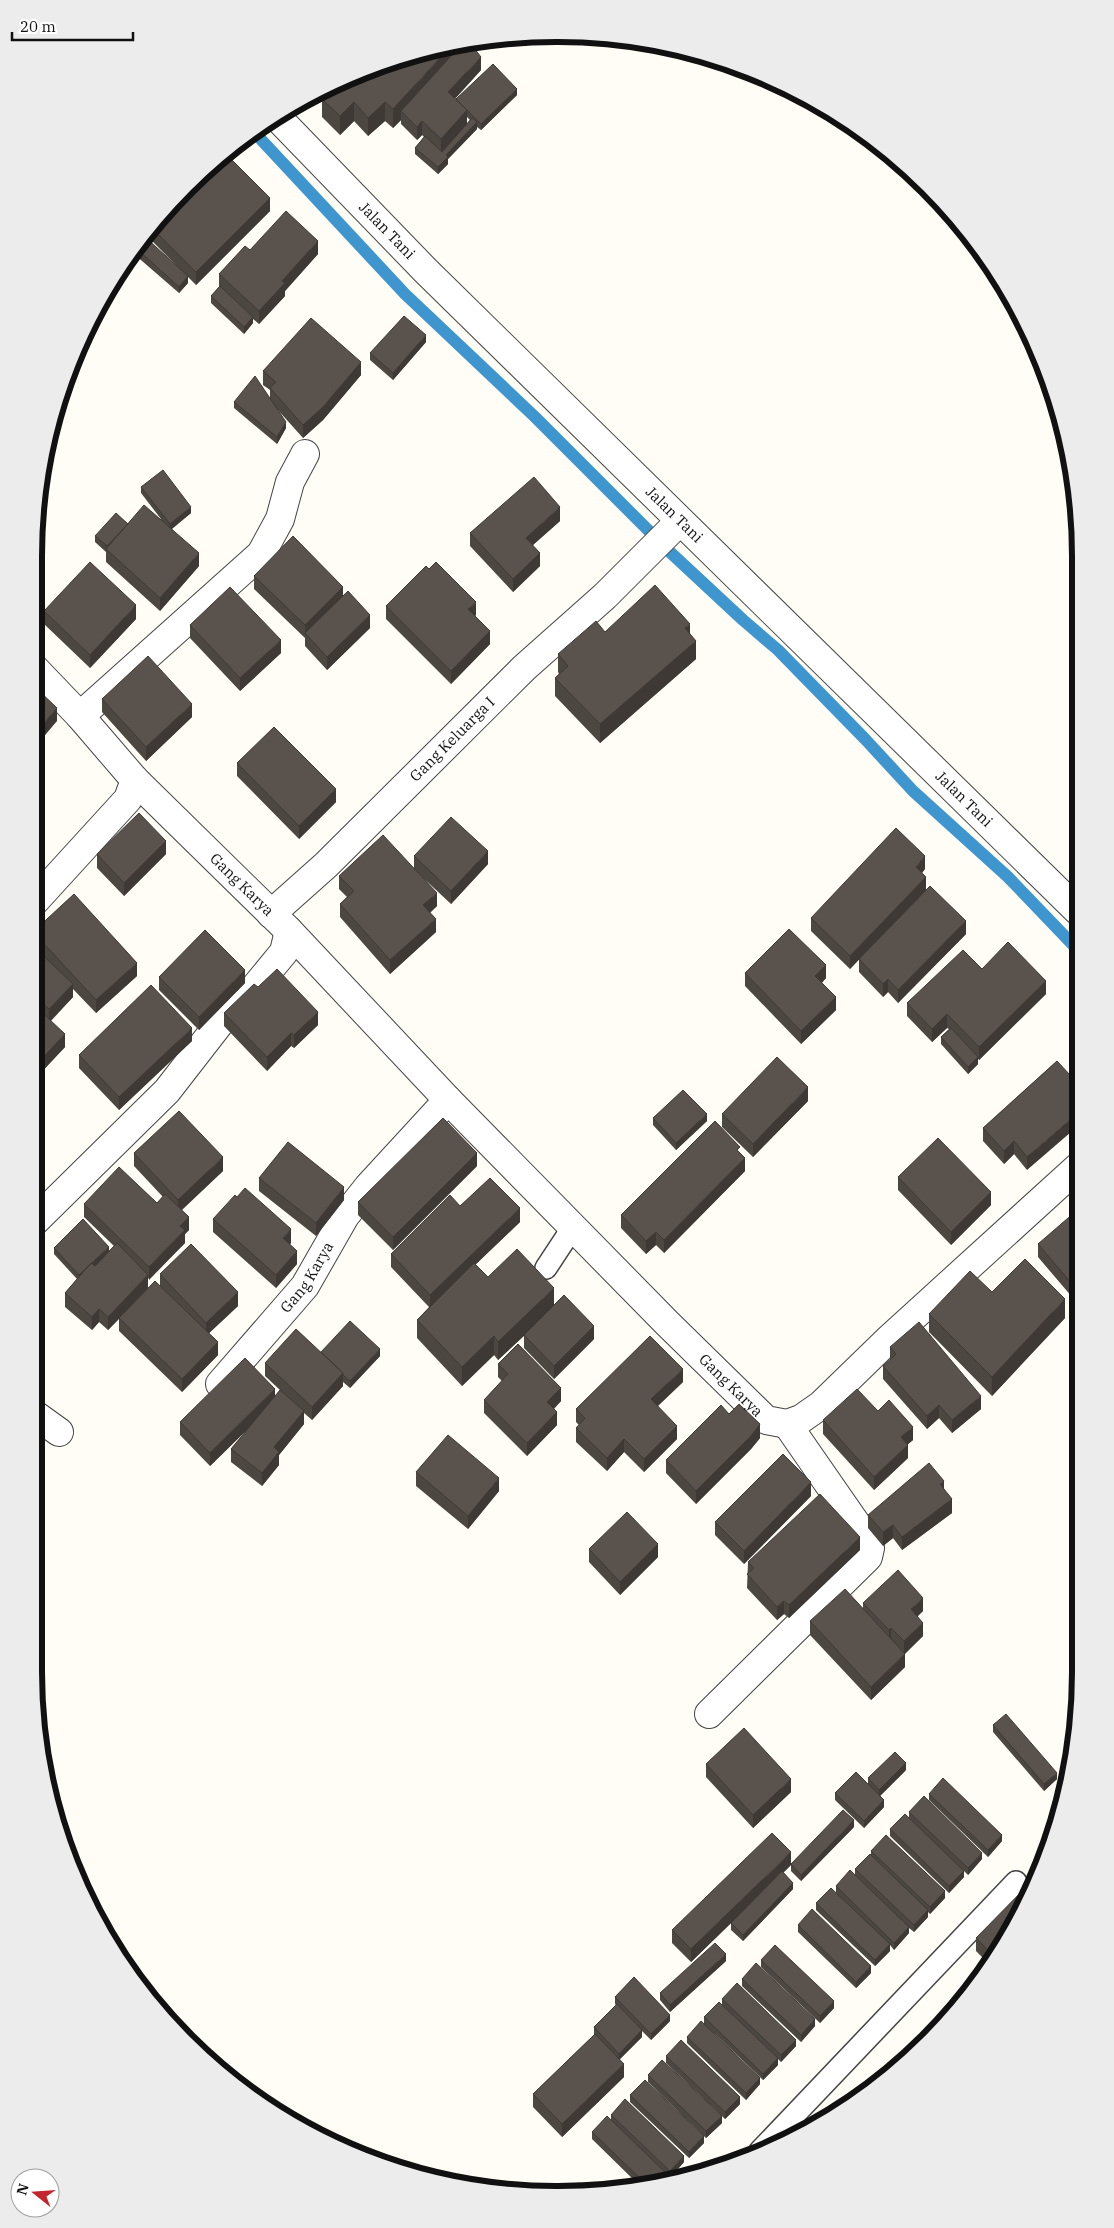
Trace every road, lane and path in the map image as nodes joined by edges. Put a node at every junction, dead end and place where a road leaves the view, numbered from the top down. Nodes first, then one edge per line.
1 (282, 122) edge
2 (305, 454) dead end
3 (675, 527) junction
4 (42, 677) edge
5 (80, 716) junction
6 (135, 780) junction
7 (42, 893) edge
8 (1072, 905) edge
9 (280, 923) junction
10 (448, 1100) junction
11 (1072, 1171) edge
12 (42, 1214) edge
13 (574, 1227) junction
14 (546, 1268) dead end
15 (220, 1384) edge
16 (42, 1420) edge
17 (786, 1424) junction
18 (58, 1432) dead end
19 (709, 1714) dead end
20 (1016, 1882) dead end
21 (773, 2137) edge

1 - 3 street, Jalan Tani
2 - 5 street
3 - 8 street, Jalan Tani
3 - 9 street, Gang Keluarga I
4 - 5 street, Gang Karya
5 - 6 street, Gang Karya
6 - 7 street
6 - 9 street, Gang Karya
9 - 10 street, Gang Karya
9 - 12 street
10 - 13 street, Gang Karya
10 - 15 street, Gang Karya
11 - 17 street
13 - 14 lane
13 - 17 street, Gang Karya
16 - 18 street
17 - 19 street
20 - 21 lane

